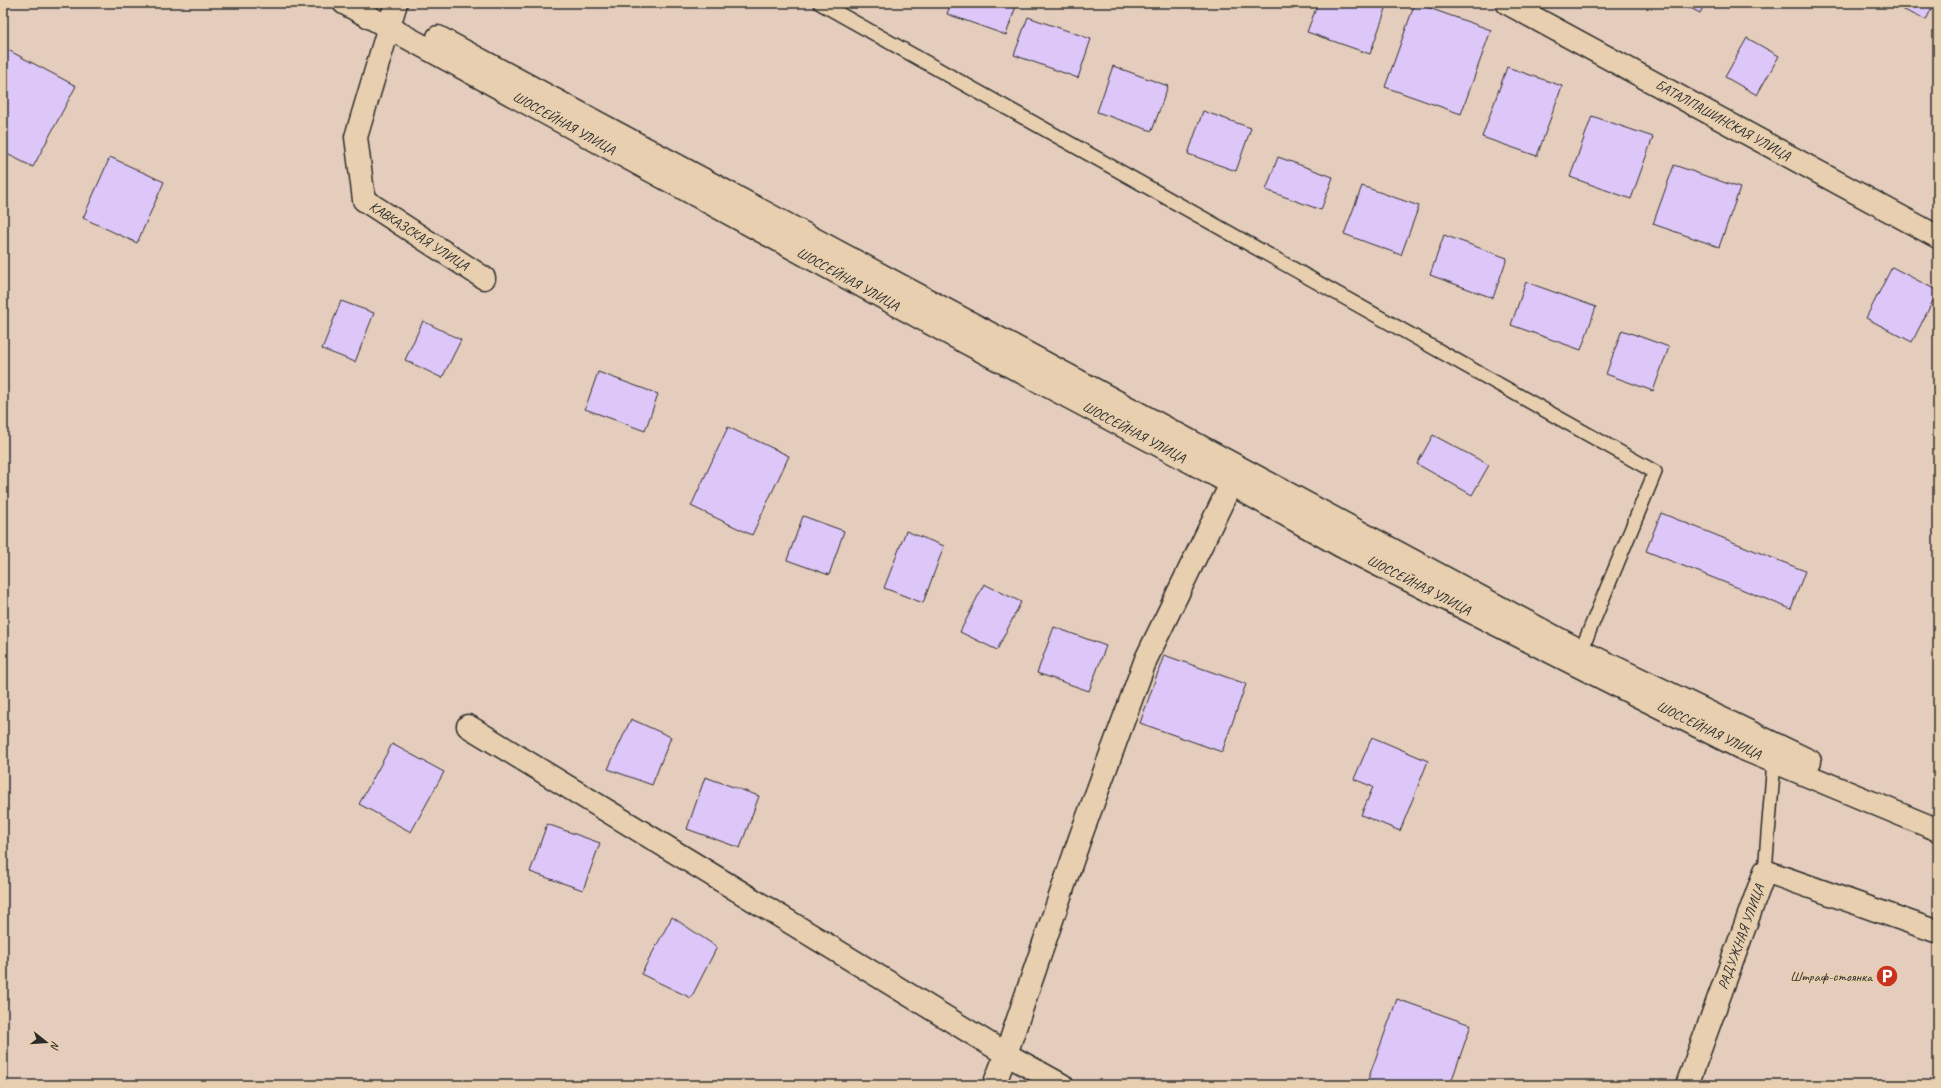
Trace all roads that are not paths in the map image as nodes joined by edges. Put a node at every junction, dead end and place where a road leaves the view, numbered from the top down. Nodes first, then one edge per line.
1 (344, 3) edge
2 (820, 3) edge
3 (1507, 3) edge
4 (388, 11) edge
5 (1938, 237) edge
6 (484, 278) dead end
7 (1231, 484) junction
8 (1581, 651) junction
9 (468, 726) dead end
10 (1774, 761) junction
11 (1938, 816) edge
12 (1938, 830) edge
13 (1765, 870) junction
14 (1938, 932) edge
15 (1006, 1054) junction
16 (994, 1085) edge
17 (1062, 1085) edge
18 (1687, 1085) edge

1 - 4 main road, ШОССЕЙНАЯ УЛИЦА
2 - 8 lane
3 - 5 main road, БАТАЛПАШИНСКАЯ УЛИЦА
4 - 6 main road, КАВКАЗСКАЯ УЛИЦА
4 - 7 main road, ШОССЕЙНАЯ УЛИЦА
4 - 8 main road, ШОССЕЙНАЯ УЛИЦА
7 - 10 main road, ШОССЕЙНАЯ УЛИЦА
7 - 15 main road
8 - 11 main road, ШОССЕЙНАЯ УЛИЦА
9 - 15 main road
10 - 12 main road, ШОССЕЙНАЯ УЛИЦА
10 - 13 lane
13 - 14 main road, РАДУЖНАЯ УЛИЦА
13 - 18 main road, РАДУЖНАЯ УЛИЦА
15 - 16 main road
15 - 17 main road

